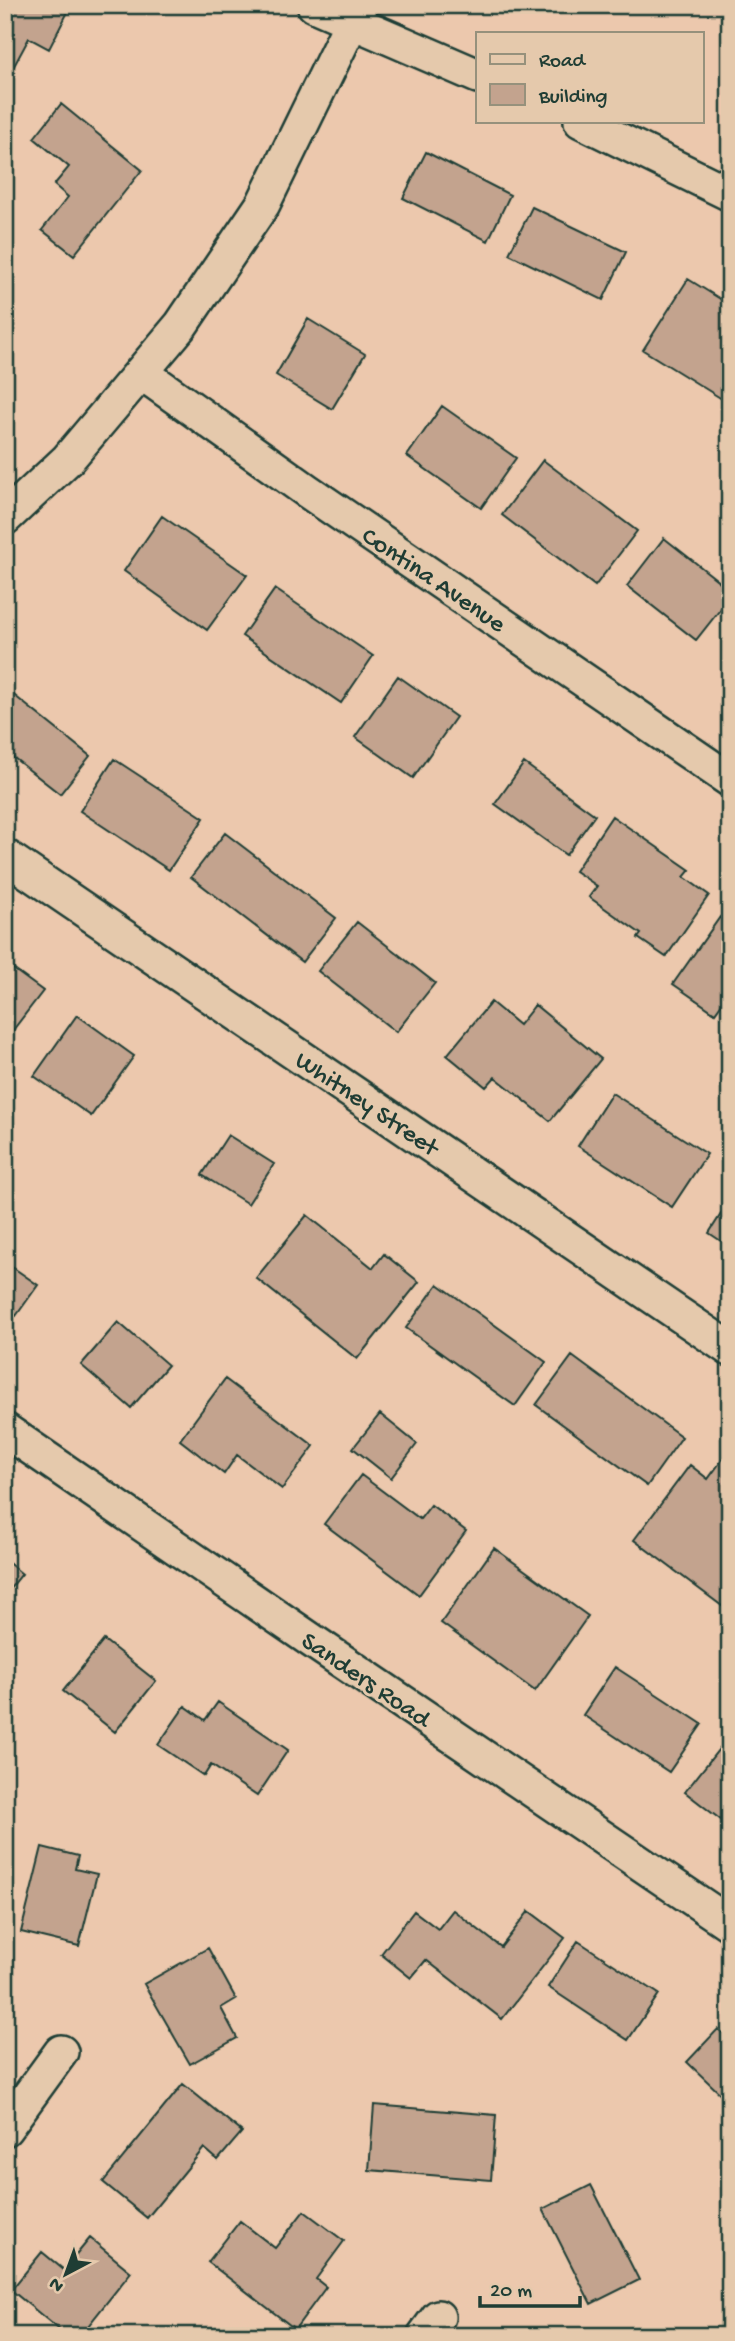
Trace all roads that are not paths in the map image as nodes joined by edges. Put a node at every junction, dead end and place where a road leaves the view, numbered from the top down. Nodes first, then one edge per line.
1 (314, 5) edge
2 (356, 14) edge
3 (476, 75) edge
4 (584, 122) edge
5 (730, 194) edge
6 (142, 373) junction
7 (5, 518) edge
8 (730, 780) edge
9 (5, 856) edge
10 (730, 1349) edge
11 (5, 1430) edge
12 (730, 1924) edge
13 (61, 2052) dead end
14 (5, 2129) edge

1 - 2 street
2 - 3 street
2 - 6 street
4 - 5 street
6 - 7 street
6 - 8 street, Contina Avenue
9 - 10 street, Whitney Street
11 - 12 street, Sanders Road
13 - 14 street

